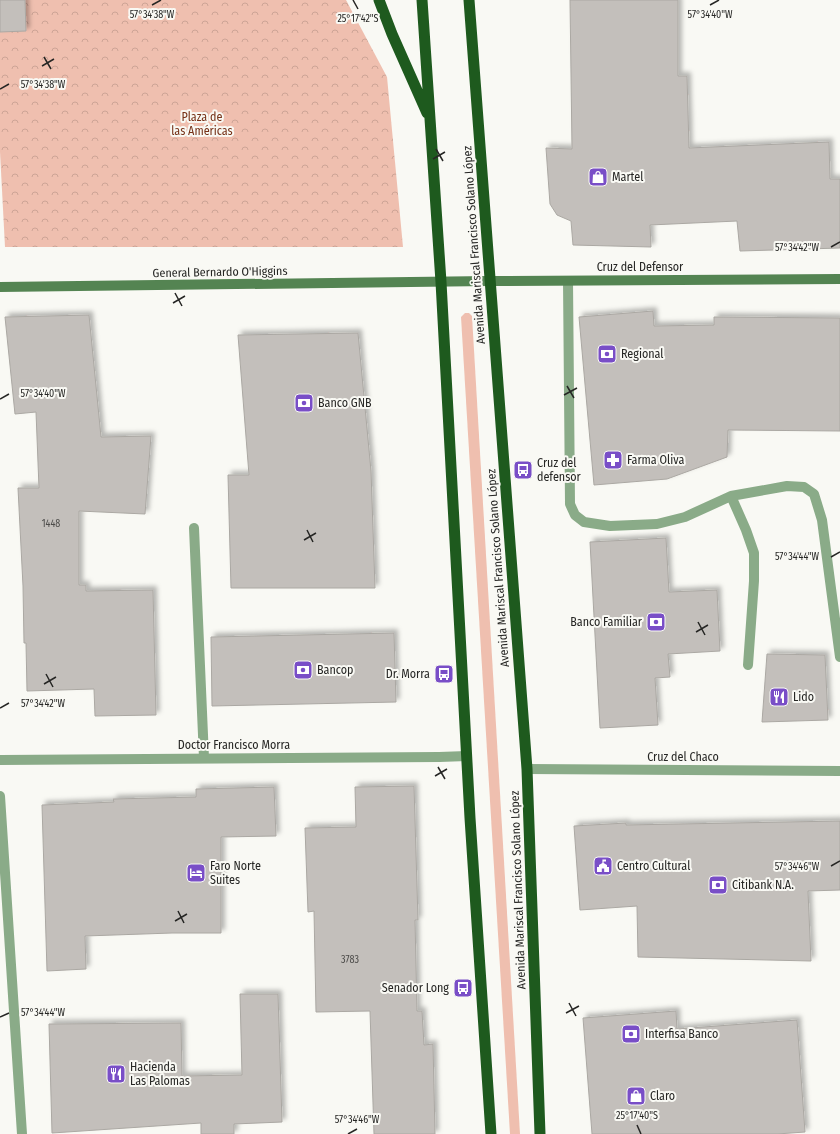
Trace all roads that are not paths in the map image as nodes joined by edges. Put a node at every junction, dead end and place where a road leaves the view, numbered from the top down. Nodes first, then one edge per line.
1 (378, 0) edge
2 (422, 0) edge
3 (469, 0) edge
4 (431, 121) junction
5 (840, 279) edge
6 (489, 281) junction
7 (568, 281) junction
8 (441, 282) junction
9 (0, 287) edge
10 (731, 496) junction
11 (194, 528) dead end
12 (840, 657) edge
13 (748, 665) dead end
14 (467, 756) junction
15 (204, 758) junction
16 (0, 760) edge
17 (526, 769) junction
18 (840, 771) edge
19 (0, 796) edge
20 (22, 1134) edge
21 (491, 1134) edge
22 (540, 1134) edge

1 - 4 highway
2 - 4 highway
3 - 6 highway, Avenida Mariscal Francisco Solano López
4 - 8 highway
5 - 7 main road, Cruz del Defensor
6 - 7 main road, Cruz del Defensor
6 - 8 main road, Cruz del Defensor
6 - 17 highway, Avenida Mariscal Francisco Solano López
7 - 10 street
8 - 9 main road, General Bernardo O'Higgins
8 - 14 highway
10 - 12 street
10 - 13 street
11 - 15 street
14 - 15 street, Doctor Francisco Morra
14 - 21 highway
15 - 16 street, Doctor Francisco Morra
17 - 18 street, Cruz del Chaco
17 - 22 highway, Avenida Mariscal Francisco Solano López
19 - 20 street

